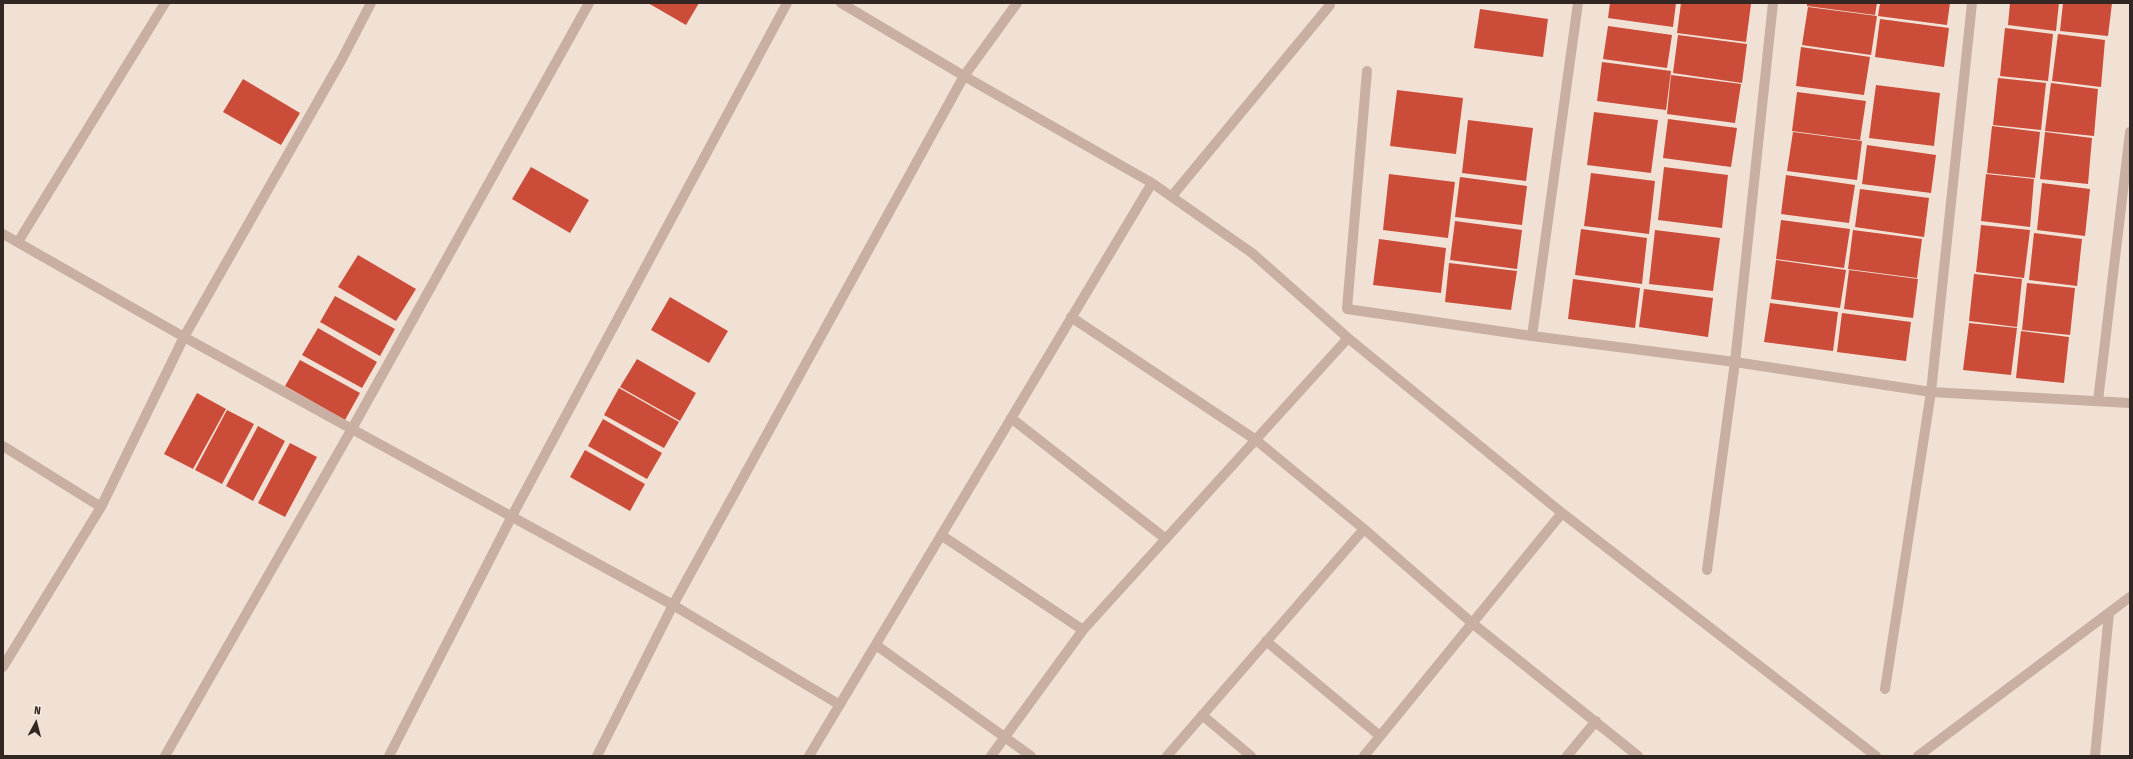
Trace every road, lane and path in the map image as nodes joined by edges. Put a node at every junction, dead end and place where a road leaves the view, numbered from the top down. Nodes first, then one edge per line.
1 (165, 3) edge
2 (371, 3) edge
3 (589, 3) edge
4 (787, 3) edge
5 (841, 3) edge
6 (1017, 3) edge
7 (1578, 3) edge
8 (1773, 3) edge
9 (1972, 3) edge
10 (1330, 5) dead end
11 (1367, 71) dead end
12 (964, 76) junction
13 (2130, 132) edge
14 (1152, 183) junction
15 (1172, 196) junction
16 (3, 234) edge
17 (18, 242) junction
18 (1072, 317) junction
19 (1532, 336) junction
20 (184, 337) junction
21 (1348, 338) junction
22 (1735, 362) junction
23 (1931, 392) junction
24 (2098, 402) junction
25 (2130, 403) edge
26 (1011, 418) junction
27 (353, 427) junction
28 (1256, 440) junction
29 (3, 446) edge
30 (101, 507) junction
31 (1562, 513) junction
32 (512, 516) junction
33 (1364, 529) junction
34 (941, 535) junction
35 (1166, 539) junction
36 (1707, 570) dead end
37 (2130, 597) edge
38 (673, 605) junction
39 (2109, 613) junction
40 (1472, 623) junction
41 (1084, 630) junction
42 (1266, 642) junction
43 (876, 644) junction
44 (3, 665) edge
45 (1885, 689) dead end
46 (840, 704) junction
47 (1202, 715) junction
48 (1596, 721) junction
49 (1005, 736) junction
50 (1380, 736) junction
51 (165, 756) edge
52 (389, 756) edge
53 (597, 756) edge
54 (809, 756) edge
55 (991, 756) edge
56 (1031, 756) edge
57 (1167, 756) edge
58 (1251, 756) edge
59 (1364, 756) edge
60 (1567, 756) edge
61 (1638, 756) edge
62 (1876, 756) edge
63 (1918, 756) edge
64 (2095, 756) edge

1 - 17 street
2 - 20 street
3 - 27 street
4 - 32 street
5 - 12 street
6 - 12 street
7 - 19 street
8 - 22 street
9 - 23 street
10 - 15 street
11 - 19 street
12 - 14 street
12 - 38 street
13 - 24 street
14 - 15 street
14 - 18 street
15 - 21 street
16 - 17 street
17 - 20 street
18 - 26 street
18 - 28 street
19 - 22 street
20 - 27 street
20 - 30 street
21 - 28 street
21 - 31 street
22 - 23 street
22 - 36 street
23 - 24 street
23 - 45 street
24 - 25 street
26 - 34 street
26 - 35 street
27 - 32 street
27 - 51 street
28 - 33 street
28 - 35 street
29 - 30 street
30 - 44 street
31 - 40 street
31 - 62 street
32 - 38 street
32 - 52 street
33 - 40 street
33 - 42 street
34 - 41 street
34 - 43 street
35 - 41 street
37 - 39 street
38 - 46 street
38 - 53 street
39 - 63 street
39 - 64 street
40 - 48 street
40 - 50 street
41 - 49 street
42 - 47 street
42 - 50 street
43 - 46 street
43 - 49 street
46 - 54 street
47 - 57 street
47 - 58 street
48 - 60 street
48 - 61 street
49 - 55 street
49 - 56 street
50 - 59 street

